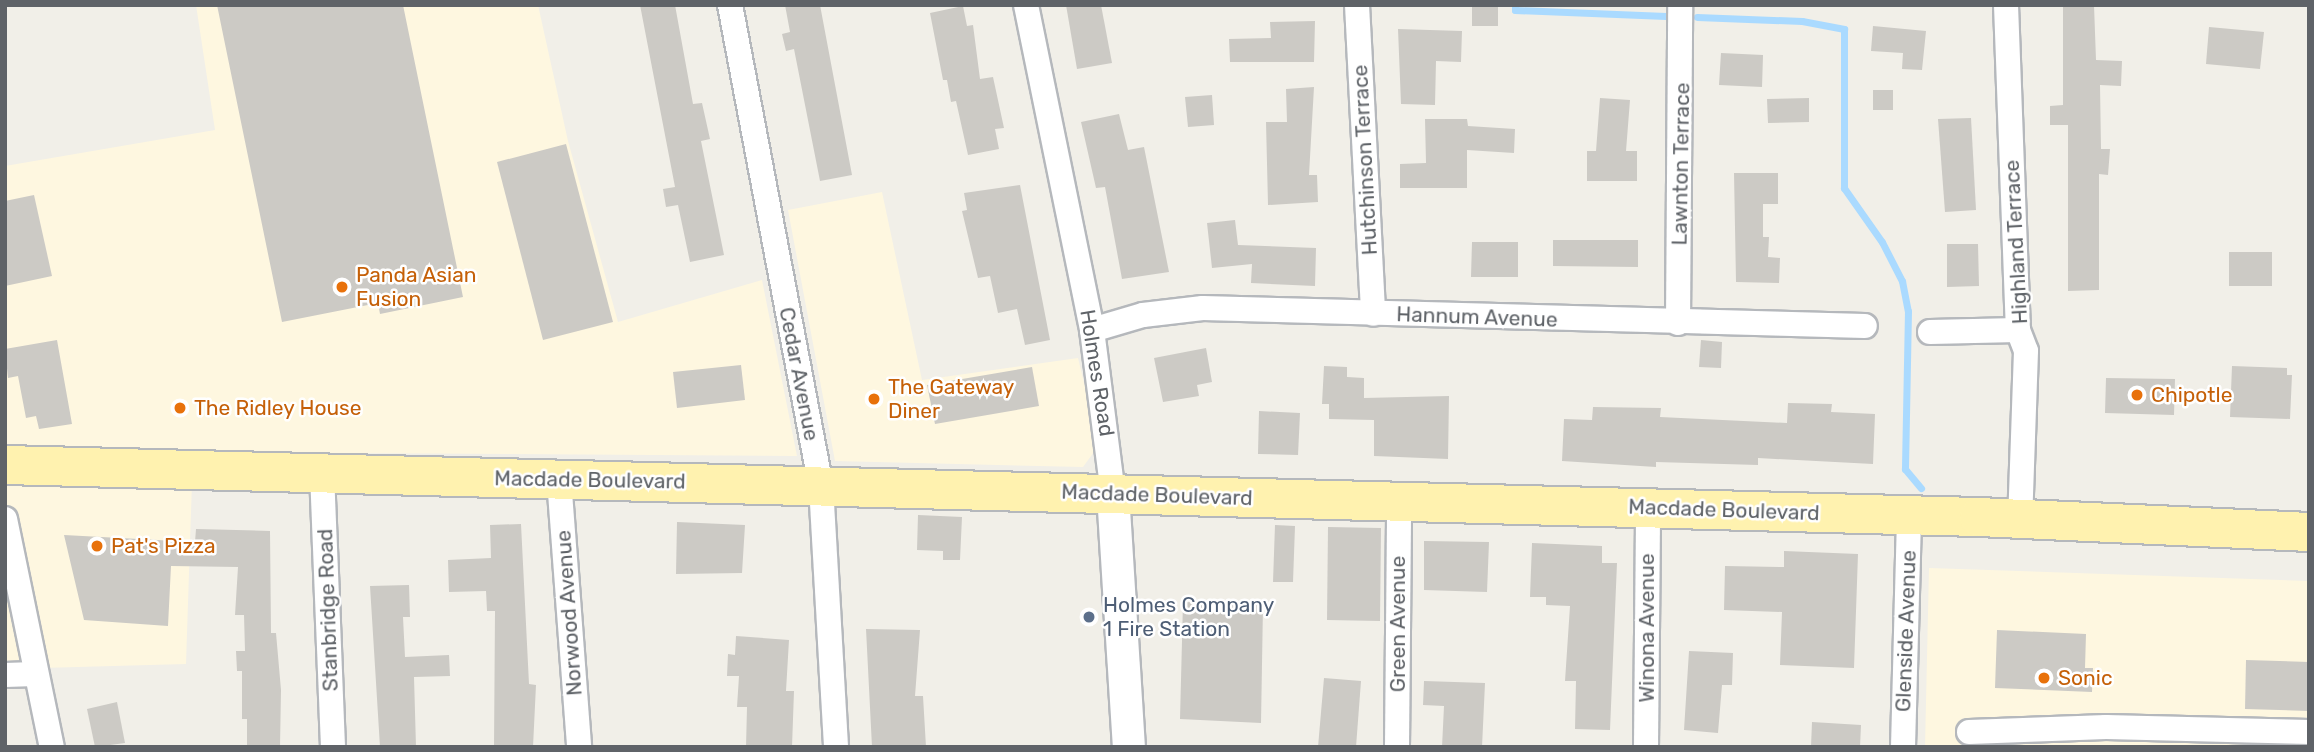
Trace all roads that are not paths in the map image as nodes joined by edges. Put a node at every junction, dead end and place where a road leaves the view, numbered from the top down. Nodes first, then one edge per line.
1 (730, 5) edge
2 (1027, 5) edge
3 (1357, 5) edge
4 (1680, 5) edge
5 (2006, 5) edge
6 (1373, 314) junction
7 (1678, 323) junction
8 (1865, 326) dead end
9 (1092, 330) junction
10 (2018, 330) junction
11 (1930, 332) dead end
12 (5, 465) edge
13 (322, 473) junction
14 (559, 480) junction
15 (821, 486) junction
16 (1113, 494) junction
17 (1399, 502) junction
18 (1648, 508) junction
19 (1909, 515) junction
20 (5, 519) edge
21 (2020, 519) junction
22 (2309, 532) edge
23 (35, 674) junction
24 (5, 675) edge
25 (1969, 732) dead end
26 (2309, 732) edge
27 (52, 747) edge
28 (334, 747) edge
29 (579, 747) edge
30 (836, 747) edge
31 (1129, 747) edge
32 (1398, 747) edge
33 (1646, 747) edge
34 (1903, 747) edge

1 - 15 street, Cedar Avenue
2 - 9 street, Holmes Road
3 - 6 street, Hutchinson Terrace
4 - 7 street, Lawnton Terrace
5 - 10 street, Highland Terrace
6 - 7 street, Hannum Avenue
6 - 9 street, Hannum Avenue
7 - 8 street, Hannum Avenue
9 - 16 street, Holmes Road
10 - 11 street
10 - 21 street, Highland Terrace
12 - 13 main road, Macdade Boulevard
13 - 14 main road, Macdade Boulevard
13 - 28 street, Stanbridge Road
14 - 15 main road, Macdade Boulevard
14 - 29 street, Norwood Avenue
15 - 16 main road, Macdade Boulevard
15 - 30 street, Cedar Avenue
16 - 17 main road, Macdade Boulevard
16 - 31 street, Holmes Road
17 - 18 main road, Macdade Boulevard
17 - 32 street, Green Avenue
18 - 19 main road, Macdade Boulevard
18 - 33 street, Winona Avenue
19 - 21 main road, Macdade Boulevard
19 - 34 street, Glenside Avenue
20 - 23 street
21 - 22 main road, Macdade Boulevard
23 - 24 street
23 - 27 street
25 - 26 street

